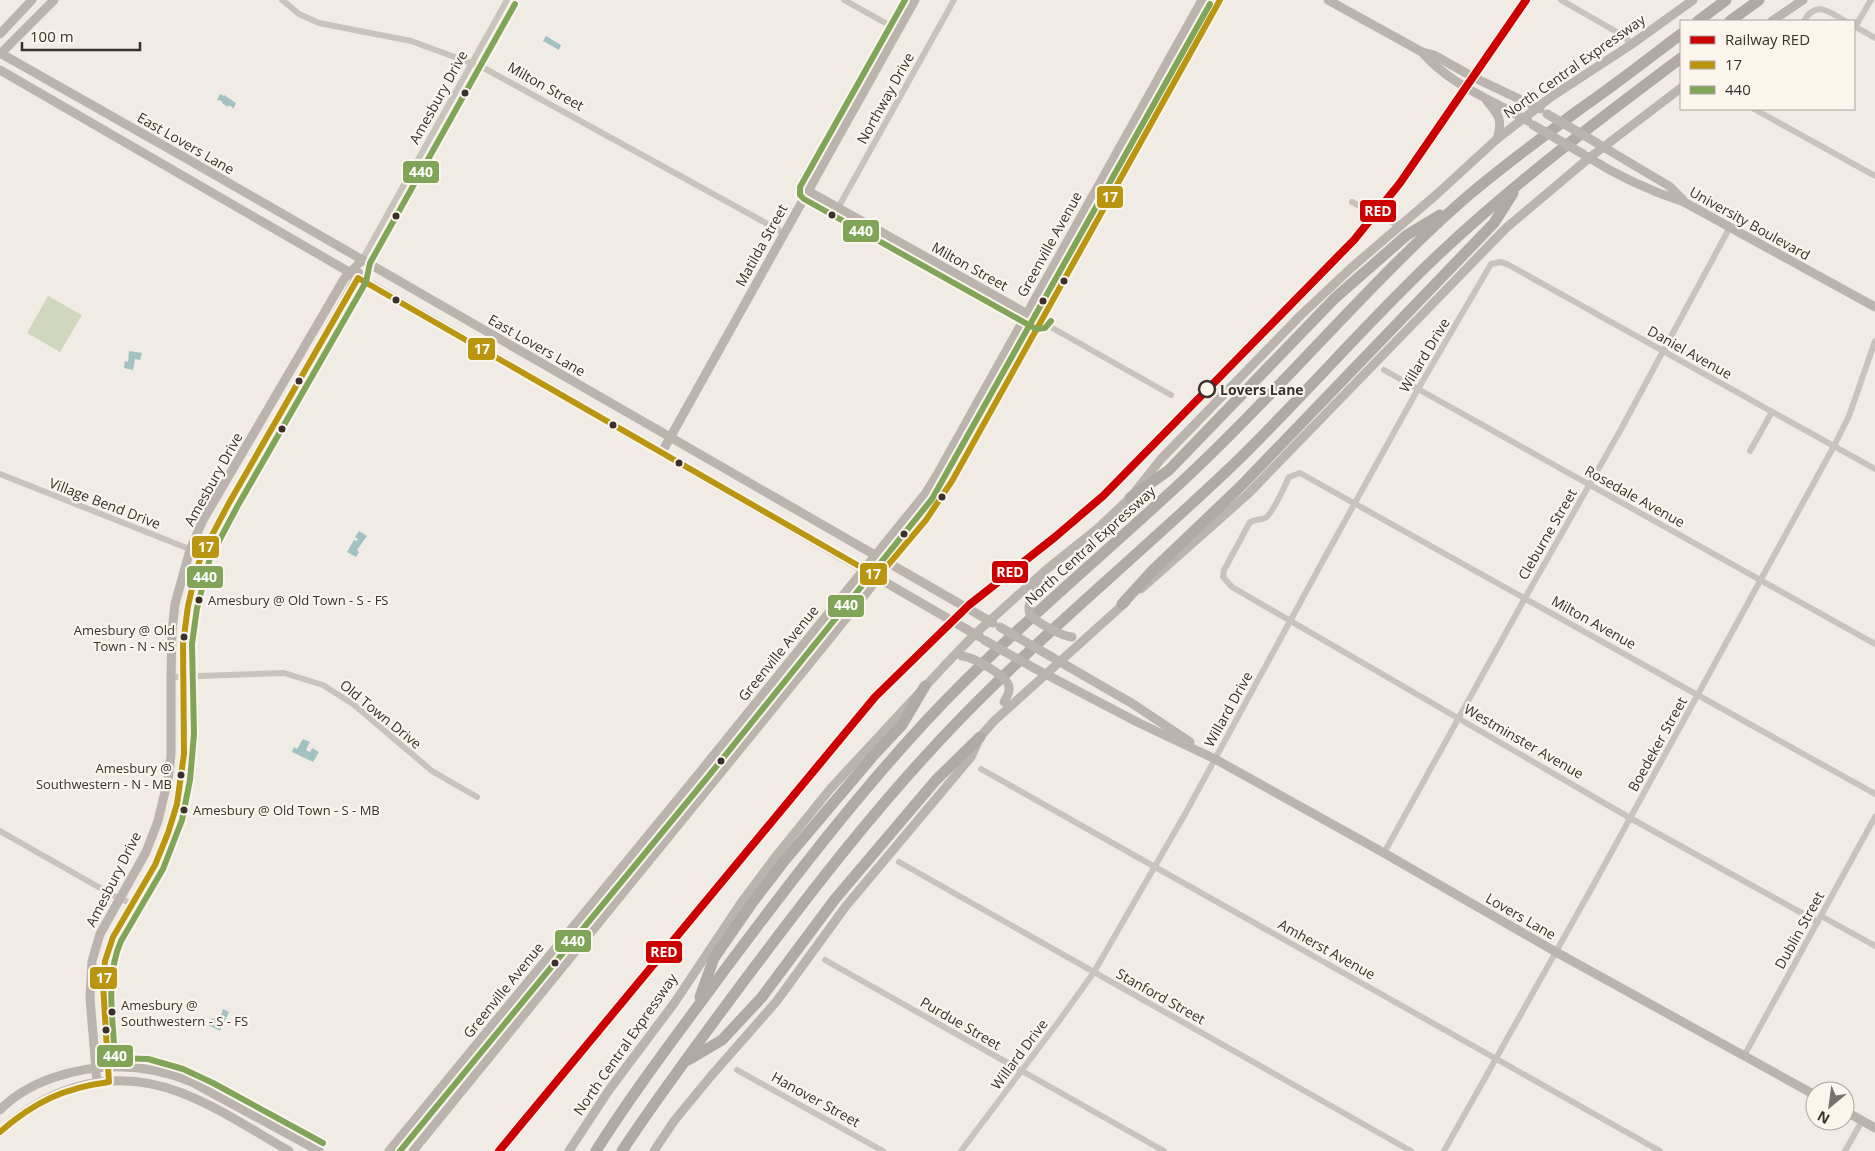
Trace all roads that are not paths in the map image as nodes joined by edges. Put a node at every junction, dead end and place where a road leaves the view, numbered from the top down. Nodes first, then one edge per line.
1 (32, 0) edge
2 (54, 0) edge
3 (282, 0) edge
4 (507, 0) edge
5 (844, 0) edge
6 (915, 0) edge
7 (954, 0) edge
8 (1202, 0) edge
9 (1220, 0) edge
10 (1328, 0) edge
11 (1561, 0) edge
12 (1693, 0) edge
13 (1726, 0) edge
14 (1759, 0) edge
15 (1803, 0) edge
16 (1870, 0) edge
17 (1699, 20) edge
18 (1731, 20) edge
19 (1773, 20) edge
20 (1805, 20) edge
21 (1843, 20) edge
22 (1855, 24) edge
23 (1855, 27) edge
24 (898, 30) junction
25 (0, 34) edge
26 (1680, 35) edge
27 (1875, 38) edge
28 (1632, 44) junction
29 (1422, 52) junction
30 (0, 54) edge
31 (1680, 59) edge
32 (473, 63) junction
33 (0, 70) edge
34 (1155, 83) junction
35 (1680, 89) edge
36 (1169, 91) junction
37 (1484, 97) junction
38 (1537, 108) junction
39 (1756, 110) edge
40 (1523, 119) junction
41 (1498, 139) junction
42 (1601, 145) junction
43 (1114, 156) junction
44 (1586, 156) junction
45 (189, 160) junction
46 (1129, 164) junction
47 (180, 176) junction
48 (1875, 176) edge
49 (1519, 183) junction
50 (808, 191) junction
51 (1462, 201) junction
52 (1352, 202) dead end
53 (1684, 202) junction
54 (838, 208) junction
55 (1399, 226) junction
56 (1730, 227) junction
57 (784, 233) junction
58 (362, 260) junction
59 (1491, 264) joint
60 (349, 272) junction
61 (358, 278) junction
62 (1875, 307) edge
63 (1027, 313) junction
64 (1040, 321) junction
65 (1875, 341) edge
66 (516, 348) junction
67 (1663, 351) junction
68 (509, 364) junction
69 (1384, 370) dead end
70 (1418, 389) junction
71 (1171, 395) dead end
72 (267, 410) junction
73 (1772, 412) junction
74 (278, 417) junction
75 (670, 437) junction
76 (1834, 446) junction
77 (1750, 451) dead end
78 (662, 452) junction
79 (1875, 469) edge
80 (0, 474) edge
81 (1589, 486) junction
82 (1130, 498) junction
83 (1354, 503) junction
84 (190, 550) junction
85 (202, 554) junction
86 (877, 555) junction
87 (890, 562) junction
88 (865, 569) junction
89 (1047, 569) junction
90 (878, 577) junction
91 (1223, 577) joint
92 (1761, 581) junction
93 (1525, 598) junction
94 (1122, 604) junction
95 (990, 621) junction
96 (1290, 621) junction
97 (1091, 633) junction
98 (975, 634) junction
99 (1875, 644) edge
100 (1060, 662) junction
101 (947, 663) junction
102 (1046, 675) junction
103 (183, 676) junction
104 (171, 677) junction
105 (925, 686) junction
106 (1698, 695) junction
107 (1001, 714) junction
108 (1459, 718) junction
109 (980, 736) junction
110 (1215, 759) junction
111 (981, 768) dead end
112 (164, 793) junction
113 (1875, 794) edge
114 (178, 798) junction
115 (477, 798) dead end
116 (1875, 817) edge
117 (1630, 818) junction
118 (0, 831) edge
119 (1384, 853) junction
120 (900, 862) dead end
121 (1155, 867) junction
122 (608, 884) junction
123 (621, 894) junction
124 (121, 899) junction
125 (133, 904) junction
126 (1819, 919) junction
127 (1875, 946) edge
128 (1556, 952) junction
129 (824, 960) dead end
130 (1094, 972) junction
131 (526, 984) junction
132 (539, 995) junction
133 (695, 1010) junction
134 (1744, 1056) junction
135 (1496, 1059) junction
136 (684, 1062) junction
137 (107, 1066) junction
138 (95, 1067) junction
139 (456, 1070) junction
140 (737, 1070) dead end
141 (1021, 1071) junction
142 (470, 1081) junction
143 (109, 1082) junction
144 (97, 1083) junction
145 (1805, 1090) edge
146 (0, 1110) edge
147 (1855, 1117) edge
148 (1862, 1121) junction
149 (1875, 1128) edge
150 (0, 1132) edge
151 (289, 1151) edge
152 (319, 1151) edge
153 (389, 1151) edge
154 (413, 1151) edge
155 (569, 1151) edge
156 (596, 1151) edge
157 (622, 1151) edge
158 (654, 1151) edge
159 (883, 1151) edge
160 (961, 1151) edge
161 (1164, 1151) edge
162 (1411, 1151) edge
163 (1444, 1151) edge
164 (1660, 1151) edge
165 (1845, 1151) edge

1 - 25 main road
2 - 30 main road
3 - 32 street, Milton Street
4 - 32 street, Amesbury Drive
5 - 24 street
6 - 24 main road, Matilda Street
7 - 54 street, Northway Drive
8 - 34 main road, Greenville Avenue
9 - 36 main road
10 - 29 main road
11 - 28 street
12 - 28 main road, North Central Expressway
13 - 17 highway
14 - 18 highway
15 - 19 main road
16 - 22 street
20 - 21 street
23 - 27 street
24 - 50 main road, Matilda Street
26 - 51 highway, North Central Expressway
28 - 38 main road, North Central Expressway
29 - 37 main road, University Boulevard
29 - 38 main road
30 - 45 main road, East Lovers Lane
31 - 49 highway
32 - 57 street, Milton Street
32 - 58 street, Amesbury Drive
33 - 47 main road
34 - 36 main road
34 - 43 main road, Greenville Avenue
35 - 42 main road
36 - 46 main road
37 - 40 main road, University Boulevard
37 - 41 main road
38 - 40 main road, North Central Expressway
38 - 42 main road, bridge
39 - 48 street
40 - 41 main road, North Central Expressway
40 - 44 main road, University Boulevard, bridge
41 - 55 main road, North Central Expressway
42 - 44 main road
42 - 53 main road
43 - 46 main road
43 - 63 main road, Greenville Avenue
44 - 53 main road, University Boulevard
44 - 94 main road
45 - 47 main road
45 - 58 main road, East Lovers Lane
46 - 64 main road
47 - 60 main road
49 - 94 highway
49 - 136 highway
50 - 54 main road, Milton Street
50 - 57 main road, Matilda Street
51 - 82 highway
51 - 133 highway, North Central Expressway
52 - 55 street
53 - 56 main road, University Boulevard
54 - 63 main road, Milton Street
55 - 82 main road, North Central Expressway
56 - 62 main road, University Boulevard
56 - 67 street, Cleburne Street
57 - 75 main road, Matilda Street
58 - 60 main road, Amesbury Drive
58 - 61 main road, Amesbury Drive
58 - 66 main road, East Lovers Lane
59 - 67 street, Daniel Avenue
59 - 70 street, Willard Drive
60 - 61 main road
60 - 72 main road, Amesbury Drive
61 - 68 main road
61 - 74 main road, Amesbury Drive
63 - 64 main road, Milton Street
63 - 86 main road, Greenville Avenue
64 - 71 street, Milton Street
64 - 87 main road
65 - 76 street, Boedeker Street
66 - 68 main road
66 - 75 main road, East Lovers Lane
67 - 73 street, Daniel Avenue
67 - 81 street, Cleburne Street
68 - 78 main road
69 - 70 street, Rosedale Avenue
70 - 81 street, Rosedale Avenue
70 - 83 street, Willard Drive
72 - 74 main road
72 - 84 main road, Amesbury Drive
73 - 76 street, Daniel Avenue
73 - 77 street
74 - 85 main road, Amesbury Drive
75 - 78 main road, Matilda Street
75 - 86 main road, East Lovers Lane
76 - 79 street, Daniel Avenue
76 - 92 street, Boedeker Street
78 - 88 main road
80 - 84 street, Village Bend Drive
81 - 92 street, Rosedale Avenue
81 - 93 street, Cleburne Street
82 - 89 main road, North Central Expressway
83 - 91 street, Milton Avenue
83 - 93 street, Milton Avenue
83 - 96 street, Willard Drive
84 - 85 street, Village Bend Drive
84 - 104 main road, Amesbury Drive
85 - 103 main road, Amesbury Drive
86 - 87 main road, East Lovers Lane
86 - 88 main road, Greenville Avenue
87 - 90 main road
87 - 95 main road, East Lovers Lane
88 - 90 main road
88 - 122 main road, Greenville Avenue
89 - 95 main road, North Central Expressway
89 - 97 main road, bridge
90 - 98 main road
90 - 123 main road
91 - 96 street, Westminster Avenue
92 - 99 street, Rosedale Avenue
92 - 106 street, Boedeker Street
93 - 106 street, Milton Avenue
93 - 108 street, Cleburne Street
94 - 97 main road
95 - 98 main road, North Central Expressway
95 - 100 main road, East Lovers Lane, bridge
96 - 108 street, Westminster Avenue
96 - 110 street, Willard Drive
97 - 100 main road
98 - 101 main road, North Central Expressway
98 - 102 main road, bridge
100 - 102 main road
100 - 110 main road, Lovers Lane
101 - 105 main road, North Central Expressway
101 - 107 main road, bridge
102 - 107 main road
102 - 110 main road, Lovers Lane
103 - 104 street, Old Town Drive
103 - 114 main road, Amesbury Drive
103 - 115 street, Old Town Drive
104 - 112 main road, Amesbury Drive
105 - 133 highway
105 - 155 main road, North Central Expressway
106 - 113 street, Milton Avenue
106 - 117 street, Boedeker Street
107 - 109 main road
108 - 117 street, Westminster Avenue
108 - 119 street, Cleburne Street
109 - 136 highway
109 - 158 main road
110 - 119 main road, Lovers Lane
110 - 121 street, Willard Drive
111 - 121 street, Amherst Avenue
112 - 114 main road
112 - 124 main road, Amesbury Drive
114 - 125 main road, Amesbury Drive
116 - 126 street, Dublin Street
117 - 126 street, Westminster Avenue
117 - 128 street, Boedeker Street
118 - 124 street
119 - 128 main road, Lovers Lane
120 - 130 street, Stanford Street
121 - 130 street, Willard Drive
121 - 135 street, Amherst Avenue
122 - 123 main road
122 - 131 main road, Greenville Avenue
123 - 132 main road
124 - 125 street
124 - 138 main road, Amesbury Drive
125 - 137 main road, Amesbury Drive
126 - 127 street, Westminster Avenue
126 - 134 street, Dublin Street
128 - 134 main road, Lovers Lane
128 - 135 street, Boedeker Street
129 - 141 street, Purdue Street
130 - 141 street, Willard Drive
130 - 162 street, Stanford Street
131 - 132 main road
131 - 139 main road, Greenville Avenue
132 - 142 main road
133 - 156 highway, North Central Expressway
134 - 145 main road, Lovers Lane
135 - 163 street, Boedeker Street
135 - 164 street, Amherst Avenue
136 - 157 highway
137 - 138 main road
137 - 143 main road, Amesbury Drive
137 - 152 main road
138 - 144 main road, Amesbury Drive
138 - 146 main road
139 - 142 main road
139 - 153 main road, Greenville Avenue
140 - 159 street, Hanover Street
141 - 160 street, Willard Drive
141 - 161 street, Purdue Street
142 - 154 main road
143 - 144 main road
143 - 151 main road
144 - 150 main road
147 - 148 main road
148 - 149 main road
148 - 165 street

